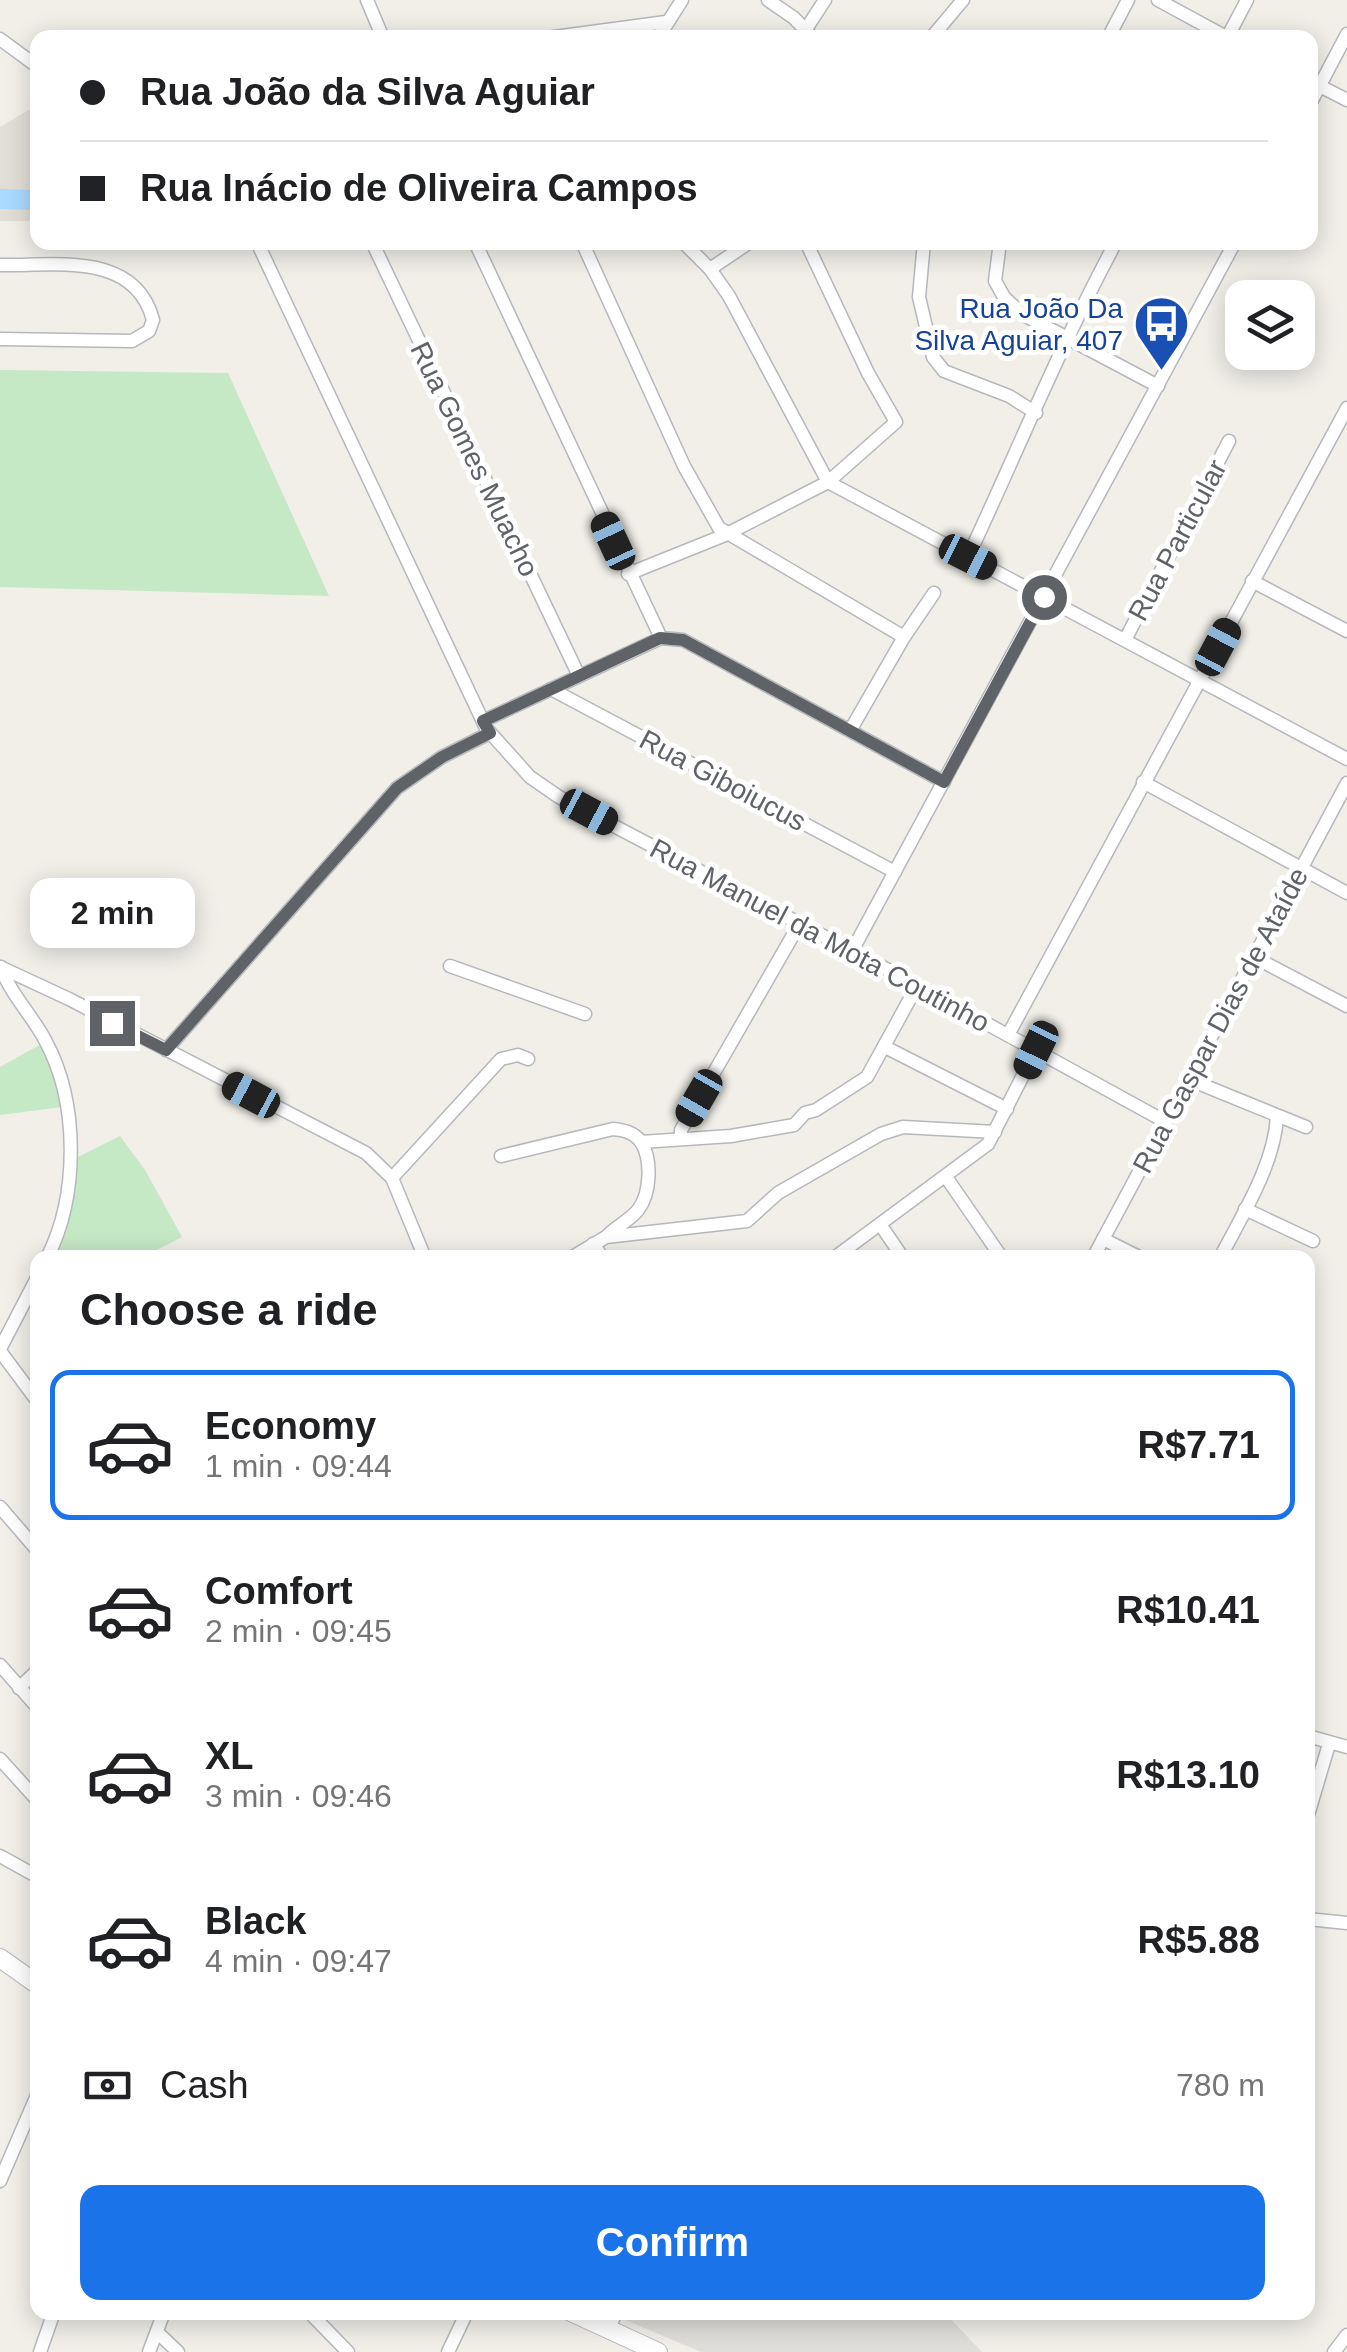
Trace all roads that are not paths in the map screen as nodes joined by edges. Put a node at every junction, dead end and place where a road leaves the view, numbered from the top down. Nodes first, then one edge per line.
1 (367, 0) edge
2 (682, 0) edge
3 (768, 0) edge
4 (825, 0) edge
5 (964, 0) edge
6 (1128, 0) edge
7 (1158, 0) edge
8 (1247, 0) edge
9 (666, 22) junction
10 (380, 30) edge
11 (606, 30) edge
12 (662, 30) edge
13 (806, 30) edge
14 (811, 30) edge
15 (942, 30) edge
16 (1112, 30) edge
17 (1214, 30) edge
18 (1231, 30) edge
19 (1347, 34) edge
20 (2, 44) edge
21 (30, 63) edge
22 (1318, 78) edge
23 (1318, 85) edge
24 (1347, 100) edge
25 (261, 250) edge
26 (376, 250) edge
27 (479, 250) edge
28 (586, 250) edge
29 (691, 250) edge
30 (738, 250) edge
31 (810, 250) edge
32 (923, 250) edge
33 (999, 250) edge
34 (1112, 250) edge
35 (1231, 250) edge
36 (0, 265) edge
37 (710, 268) junction
38 (1066, 338) junction
39 (0, 339) edge
40 (1158, 386) junction
41 (1347, 408) edge
42 (1036, 414) junction
43 (1229, 440) dead end
44 (828, 482) junction
45 (725, 535) junction
46 (968, 557) junction
47 (628, 574) junction
48 (1252, 581) junction
49 (934, 593) dead end
50 (1044, 597) junction
51 (1347, 630) edge
52 (904, 637) junction
53 (660, 638) junction
54 (1125, 640) junction
55 (579, 676) junction
56 (1201, 680) junction
57 (552, 689) junction
58 (487, 727) junction
59 (850, 729) junction
60 (1347, 759) edge
61 (944, 782) junction
62 (1144, 782) junction
63 (1347, 783) edge
64 (1302, 868) junction
65 (895, 872) junction
66 (1347, 893) edge
67 (800, 924) junction
68 (852, 951) junction
69 (1254, 957) junction
70 (450, 966) dead end
71 (1, 967) edge
72 (917, 986) junction
73 (1347, 1006) edge
74 (586, 1014) dead end
75 (1008, 1035) junction
76 (885, 1047) junction
77 (166, 1050) junction
78 (1036, 1050) junction
79 (528, 1059) dead end
80 (1188, 1079) junction
81 (1007, 1109) junction
82 (1277, 1117) junction
83 (1166, 1122) junction
84 (1306, 1127) dead end
85 (995, 1132) junction
86 (681, 1138) junction
87 (641, 1142) junction
88 (502, 1156) dead end
89 (946, 1177) junction
90 (392, 1178) junction
91 (1245, 1209) junction
92 (880, 1224) junction
93 (1103, 1239) junction
94 (599, 1240) junction
95 (1314, 1241) dead end
96 (51, 1250) edge
97 (423, 1250) edge
98 (583, 1250) edge
99 (601, 1250) edge
100 (845, 1250) edge
101 (898, 1250) edge
102 (996, 1250) edge
103 (1097, 1250) edge
104 (1125, 1250) edge
105 (1224, 1250) edge
106 (30, 1292) edge
107 (0, 1350) edge
108 (30, 1391) edge
109 (0, 1508) edge
110 (30, 1543) edge
111 (0, 1665) edge
112 (30, 1678) edge
113 (19, 1688) junction
114 (30, 1700) edge
115 (1315, 1740) edge
116 (1329, 1744) junction
117 (1347, 1747) edge
118 (0, 1760) edge
119 (1315, 1791) edge
120 (30, 1792) edge
121 (0, 1856) edge
122 (30, 1873) edge
123 (1315, 1921) edge
124 (1347, 1923) edge
125 (0, 1958) edge
126 (30, 1979) edge
127 (30, 2112) edge
128 (0, 2182) edge
129 (51, 2320) edge
130 (161, 2320) edge
131 (318, 2320) edge
132 (463, 2320) edge
133 (612, 2321) edge
134 (157, 2332) junction
135 (1347, 2336) edge
136 (40, 2352) edge
137 (150, 2352) edge
138 (178, 2352) edge
139 (348, 2352) edge
140 (448, 2352) edge
141 (658, 2352) edge
142 (1334, 2352) edge

1 - 10 street
2 - 9 street
3 - 13 street
4 - 14 street
5 - 15 street
6 - 16 street
7 - 17 street
8 - 18 street
9 - 11 street
9 - 12 street
19 - 22 street
20 - 21 street
23 - 24 street
25 - 58 street, Rua Manuel da Mota Coutinho
26 - 55 street, Rua Gomes Muacho
27 - 47 street
28 - 45 street
29 - 37 street
30 - 37 street
31 - 44 street
32 - 42 street
33 - 38 street
34 - 38 street
35 - 40 street
36 - 39 street
37 - 44 street
38 - 40 street
38 - 42 street
40 - 50 street
41 - 48 street
42 - 46 street
43 - 54 street, Rua Particular
44 - 45 street
44 - 46 street
45 - 47 street
45 - 52 street
46 - 50 street
47 - 53 street
48 - 51 street
48 - 56 street
49 - 52 street
50 - 54 street
50 - 61 street
52 - 59 street
53 - 55 street
53 - 59 street
54 - 56 street
55 - 57 street
56 - 60 street
56 - 62 street
57 - 58 street
57 - 65 street, Rua Giboiucus
58 - 67 street, Rua Manuel da Mota Coutinho
58 - 77 street
59 - 61 street
61 - 65 street
62 - 64 street
62 - 75 street
63 - 64 street, Rua Gaspar Dias de Ataíde
64 - 66 street
64 - 69 street, Rua Gaspar Dias de Ataíde
65 - 68 street
67 - 68 street, Rua Manuel da Mota Coutinho
67 - 86 street
68 - 72 street, Rua Manuel da Mota Coutinho
69 - 73 street
69 - 80 street, Rua Gaspar Dias de Ataíde
70 - 74 street
71 - 77 street
71 - 96 street
72 - 75 street, Rua Manuel da Mota Coutinho
72 - 76 street
75 - 78 street, Rua Manuel da Mota Coutinho
76 - 81 street
76 - 86 street
77 - 90 street
78 - 81 street
78 - 83 street, Rua Manuel da Mota Coutinho
79 - 90 street
80 - 82 street
80 - 83 street, Rua Gaspar Dias de Ataíde
81 - 85 street
82 - 84 street
82 - 91 street
83 - 93 street, Rua Gaspar Dias de Ataíde
85 - 89 street
85 - 94 street
86 - 87 street
87 - 88 street
87 - 94 street
89 - 92 street
89 - 102 street
90 - 97 street
91 - 95 street
91 - 105 street
92 - 100 street
92 - 101 street
93 - 103 street, Rua Gaspar Dias de Ataíde
93 - 104 street
94 - 98 street
94 - 99 street
106 - 107 street
107 - 108 street
109 - 110 street
111 - 113 street
112 - 113 street
113 - 114 street
115 - 116 street
116 - 117 street
116 - 119 street
118 - 120 street
121 - 122 street
123 - 124 street
125 - 126 main road
127 - 128 street
129 - 136 street
130 - 134 street
131 - 139 street
132 - 140 street
133 - 141 main road
134 - 137 street
134 - 138 street
135 - 142 street

